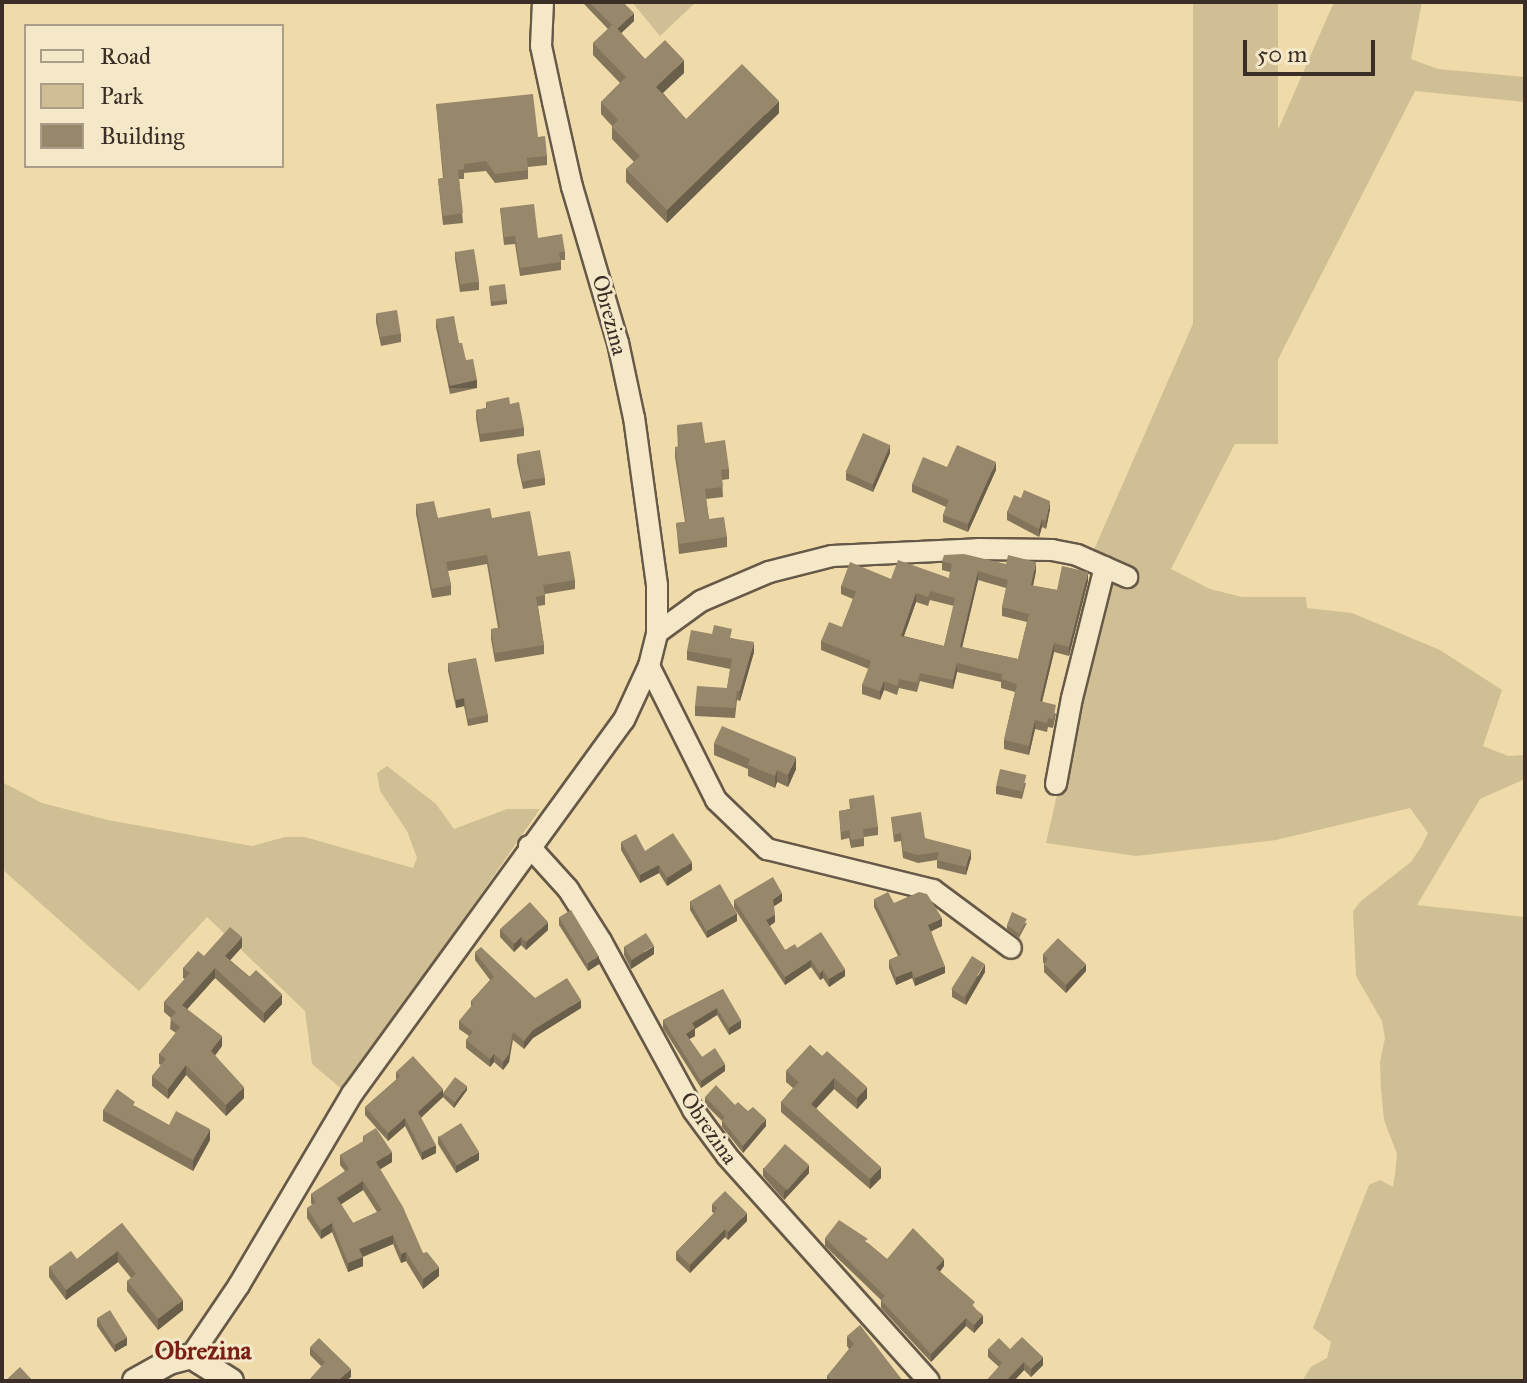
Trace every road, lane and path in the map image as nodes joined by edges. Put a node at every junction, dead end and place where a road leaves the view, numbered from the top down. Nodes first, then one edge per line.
1 (543, 2) edge
2 (1105, 567) junction
3 (1127, 577) dead end
4 (657, 633) junction
5 (649, 666) junction
6 (1056, 784) dead end
7 (529, 846) junction
8 (1011, 948) dead end
9 (191, 1356) junction
10 (135, 1381) edge
11 (231, 1381) edge
12 (929, 1381) edge

1 - 4 street, Obrezina
2 - 3 street
2 - 4 street
2 - 6 street
4 - 5 street, Obrezina
5 - 7 street, Obrezina
5 - 8 street
7 - 9 street, Obrezina
7 - 12 street, Obrezina
9 - 10 street
9 - 11 street

